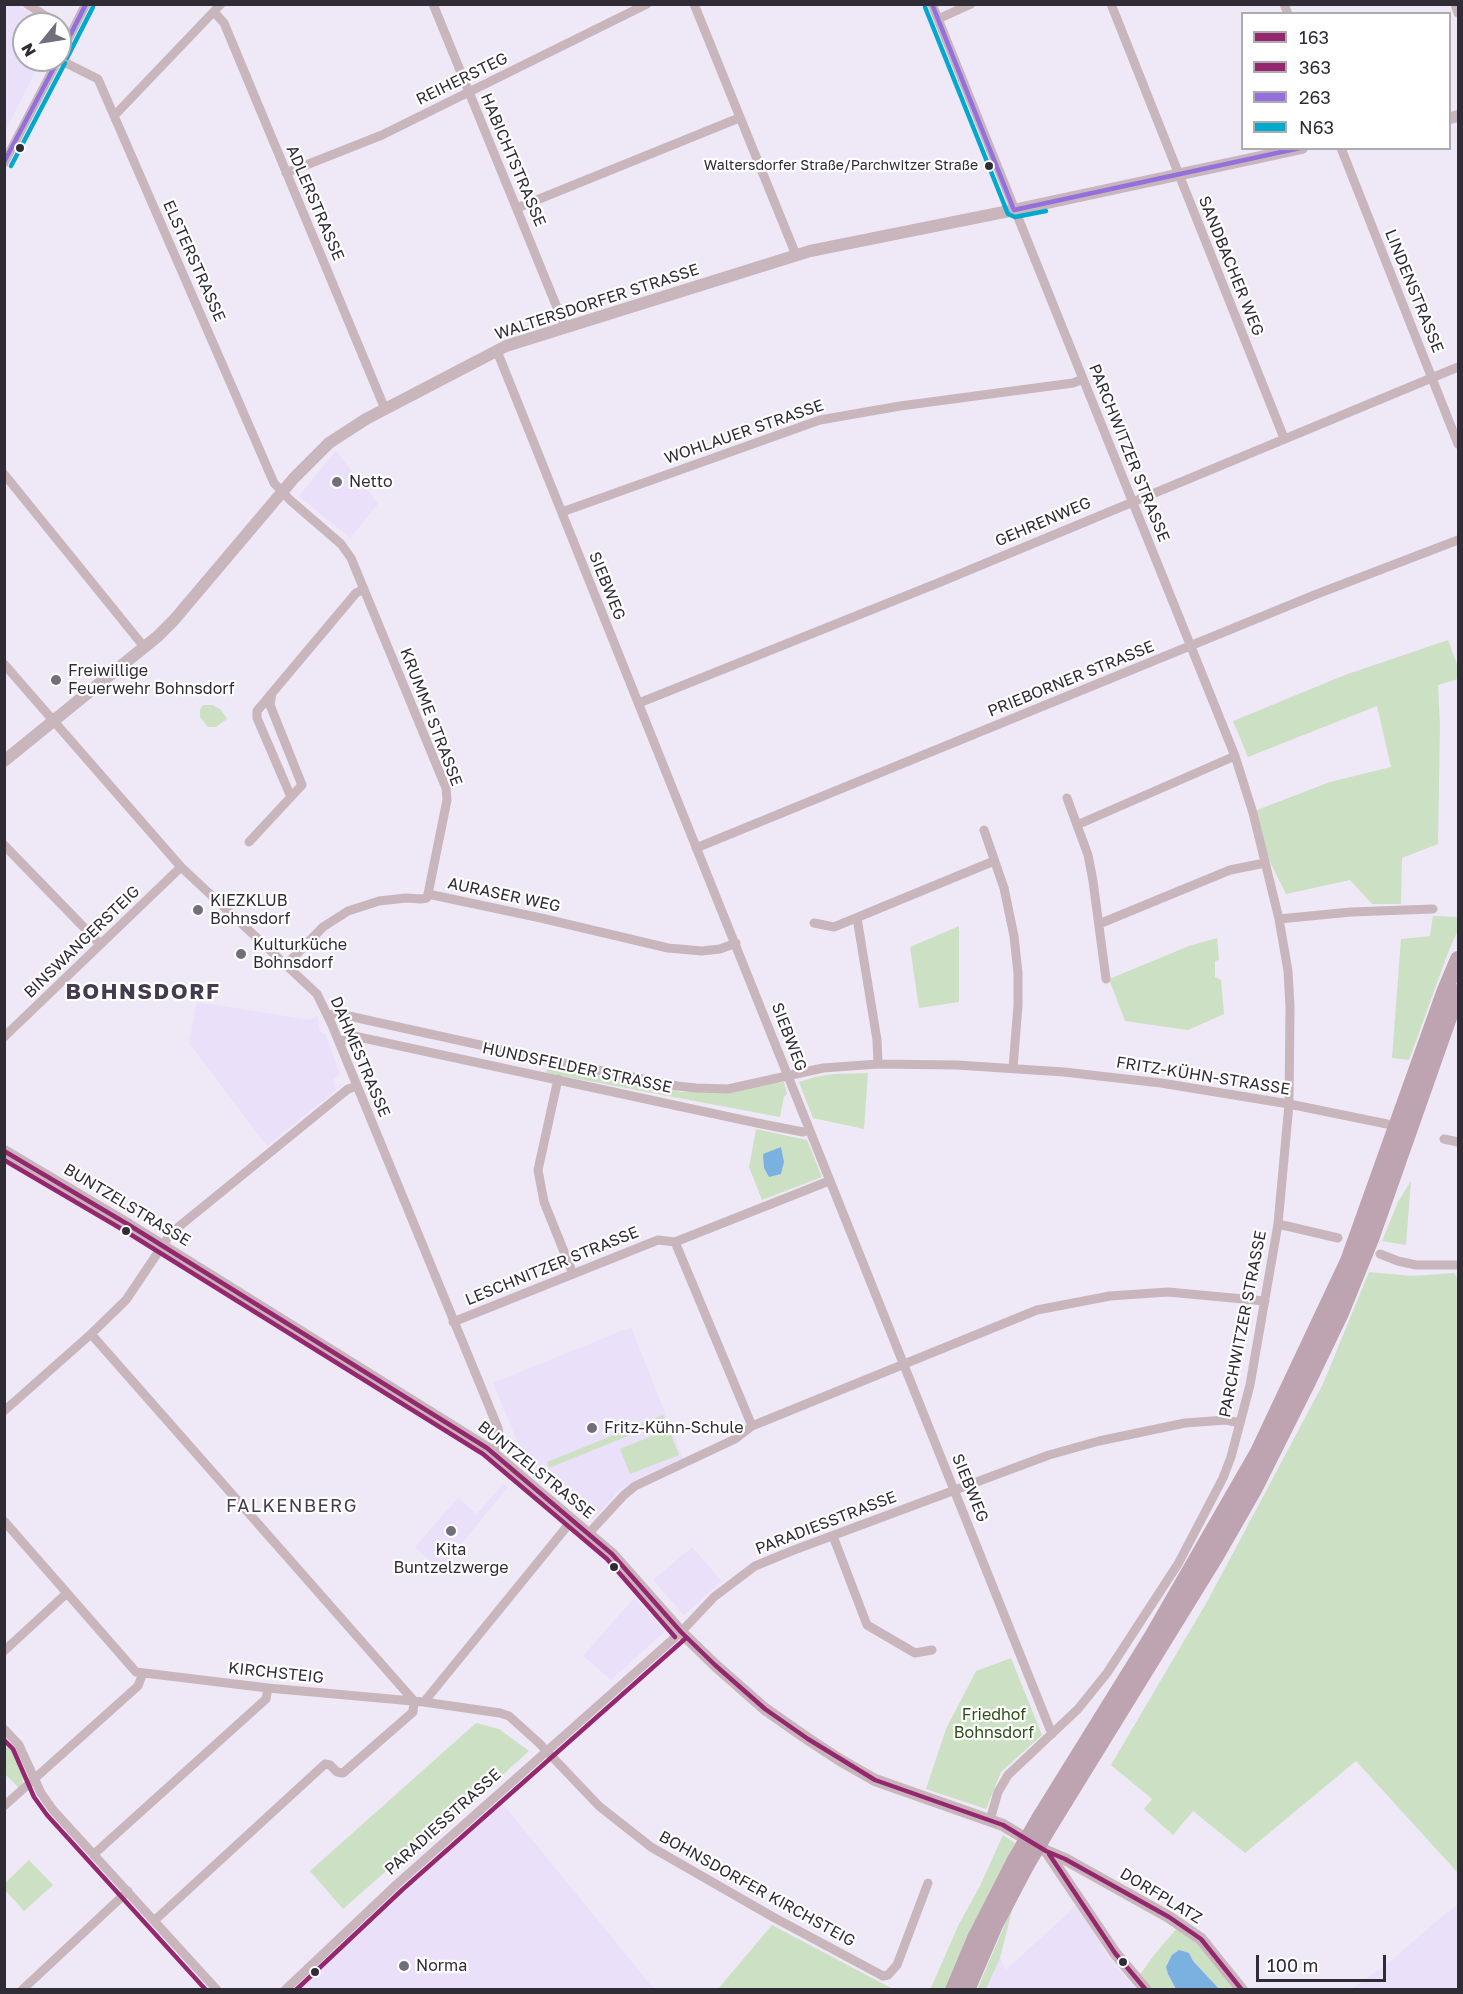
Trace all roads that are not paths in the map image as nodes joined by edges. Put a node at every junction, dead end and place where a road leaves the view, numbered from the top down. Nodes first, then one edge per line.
1 (86, 4) edge
2 (221, 4) edge
3 (433, 4) edge
4 (647, 4) edge
5 (694, 4) edge
6 (932, 4) edge
7 (972, 4) edge
8 (1111, 4) edge
9 (1455, 4) edge
10 (214, 12) junction
11 (1458, 13) edge
12 (938, 19) junction
13 (72, 30) edge
14 (72, 65) edge
15 (52, 72) edge
16 (469, 93) junction
17 (114, 116) junction
18 (739, 118) junction
19 (1293, 150) edge
20 (1342, 150) edge
21 (4, 163) edge
22 (286, 173) junction
23 (1179, 175) junction
24 (517, 208) junction
25 (1014, 210) junction
26 (796, 255) junction
27 (565, 327) junction
28 (497, 351) junction
29 (1458, 367) edge
30 (1432, 378) junction
31 (1083, 379) junction
32 (385, 409) junction
33 (1284, 438) junction
34 (1458, 444) edge
35 (4, 474) edge
36 (282, 493) junction
37 (1132, 501) junction
38 (562, 512) junction
39 (1458, 540) edge
40 (364, 589) junction
41 (1191, 645) junction
42 (145, 648) junction
43 (4, 664) edge
44 (272, 693) junction
45 (639, 703) junction
46 (54, 721) junction
47 (1235, 756) junction
48 (4, 761) edge
49 (291, 797) junction
50 (1067, 798) dead end
51 (1077, 825) junction
52 (984, 830) dead end
53 (249, 842) dead end
54 (4, 845) edge
55 (696, 848) junction
56 (994, 861) junction
57 (1265, 862) junction
58 (181, 867) junction
59 (428, 894) junction
60 (1433, 909) dead end
61 (857, 918) junction
62 (1279, 919) junction
63 (814, 923) dead end
64 (1099, 924) junction
65 (736, 943) junction
66 (100, 944) junction
67 (1458, 959) edge
68 (287, 964) junction
69 (1106, 979) dead end
70 (1458, 992) edge
71 (328, 1017) junction
72 (4, 1037) edge
73 (339, 1042) junction
74 (878, 1064) junction
75 (1013, 1068) junction
76 (788, 1076) junction
77 (558, 1079) junction
78 (357, 1086) junction
79 (1289, 1104) junction
80 (1387, 1124) dead end
81 (809, 1130) junction
82 (1444, 1139) dead end
83 (1458, 1142) edge
84 (4, 1151) edge
85 (829, 1180) junction
86 (1278, 1224) junction
87 (1338, 1238) dead end
88 (675, 1242) junction
89 (162, 1246) junction
90 (1380, 1254) dead end
91 (1458, 1265) edge
92 (573, 1274) junction
93 (1265, 1301) junction
94 (453, 1322) junction
95 (91, 1334) junction
96 (903, 1364) junction
97 (4, 1411) edge
98 (1240, 1423) junction
99 (752, 1426) junction
100 (492, 1452) junction
101 (955, 1490) junction
102 (573, 1520) junction
103 (6, 1526) edge
104 (589, 1533) junction
105 (833, 1536) junction
106 (67, 1593) junction
107 (681, 1632) junction
108 (932, 1650) dead end
109 (4, 1651) edge
110 (139, 1672) junction
111 (268, 1688) junction
112 (419, 1701) junction
113 (4, 1729) edge
114 (1052, 1734) junction
115 (545, 1751) junction
116 (35, 1779) junction
117 (4, 1806) edge
118 (990, 1820) junction
119 (1045, 1821) junction
120 (1046, 1851) junction
121 (94, 1854) junction
122 (1021, 1863) junction
123 (928, 1882) dead end
124 (128, 1891) junction
125 (155, 1920) junction
126 (22, 1989) edge
127 (217, 1989) edge
128 (285, 1989) edge
129 (953, 1989) edge
130 (967, 1989) edge
131 (1146, 1989) edge
132 (1242, 1989) edge

1 - 13 street
2 - 10 street
3 - 16 street, HABICHTSTRASSE
4 - 16 street, REIHERSTEG
5 - 18 street
6 - 12 street, PARCHWITZER STRASSE
7 - 12 street
8 - 23 street, SANDBACHER WEG
9 - 11 street
10 - 17 street
10 - 22 street, ADLERSTRASSE
12 - 25 street, PARCHWITZER STRASSE
14 - 17 street, ELSTERSTRASSE
15 - 21 street
16 - 22 street, REIHERSTEG
16 - 24 street, HABICHTSTRASSE
17 - 36 street, ELSTERSTRASSE
18 - 24 street
18 - 26 street
19 - 23 street, WALTERSDORFER STRASSE
20 - 30 street, LINDENSTRASSE
22 - 32 street, ADLERSTRASSE
23 - 25 street, WALTERSDORFER STRASSE
23 - 33 street, SANDBACHER WEG
24 - 27 street, HABICHTSTRASSE
25 - 26 street, WALTERSDORFER STRASSE
25 - 31 street, PARCHWITZER STRASSE
26 - 27 street, WALTERSDORFER STRASSE
27 - 28 street, WALTERSDORFER STRASSE
28 - 32 street, WALTERSDORFER STRASSE
28 - 38 street, SIEBWEG
29 - 30 street, GEHRENWEG
30 - 33 street, GEHRENWEG
30 - 34 street, LINDENSTRASSE
31 - 37 street, PARCHWITZER STRASSE
31 - 38 street, WOHLAUER STRASSE
32 - 36 street, WALTERSDORFER STRASSE
33 - 37 street, GEHRENWEG
35 - 42 street
36 - 40 street, KRUMME STRASSE
36 - 42 street, WALTERSDORFER STRASSE
37 - 41 street, PARCHWITZER STRASSE
37 - 45 street, GEHRENWEG
38 - 45 street, SIEBWEG
39 - 41 street, PRIEBORNER STRASSE
40 - 44 street
40 - 59 street, KRUMME STRASSE
41 - 47 street, PARCHWITZER STRASSE
41 - 55 street, PRIEBORNER STRASSE
42 - 46 street, WALTERSDORFER STRASSE
43 - 46 street, DAHMESTRASSE
44 - 49 street
44 - 49 street
45 - 55 street, SIEBWEG
46 - 48 street, WALTERSDORFER STRASSE
46 - 58 street, DAHMESTRASSE
47 - 51 street
47 - 57 street, PARCHWITZER STRASSE
49 - 53 street
50 - 51 street
51 - 64 street
52 - 56 street
54 - 66 street
55 - 65 street, SIEBWEG
56 - 61 street
56 - 75 street
57 - 62 street, PARCHWITZER STRASSE
57 - 64 street
58 - 66 street, BINSWANGERSTEIG
58 - 68 street, DAHMESTRASSE
59 - 65 street, AURASER WEG
59 - 68 street, AURASER WEG
60 - 62 street
61 - 63 street
61 - 74 street
62 - 79 street, PARCHWITZER STRASSE
64 - 69 street
65 - 76 street, SIEBWEG
66 - 72 street, BINSWANGERSTEIG
67 - 119 highway
68 - 71 street, DAHMESTRASSE
70 - 119 highway
71 - 73 street, DAHMESTRASSE
71 - 76 street, HUNDSFELDER STRASSE
73 - 77 street, HUNDSFELDER STRASSE
73 - 78 street, DAHMESTRASSE
74 - 75 street, FRITZ-KÜHN-STRASSE
74 - 76 street, FRITZ-KÜHN-STRASSE
75 - 79 street, FRITZ-KÜHN-STRASSE
76 - 81 street, SIEBWEG
77 - 81 street, HUNDSFELDER STRASSE
77 - 92 street
78 - 89 street
78 - 94 street, DAHMESTRASSE
79 - 80 street, FRITZ-KÜHN-STRASSE
79 - 86 street, PARCHWITZER STRASSE
81 - 85 street, SIEBWEG
82 - 83 street
84 - 89 street, BUNTZELSTRASSE
85 - 88 street, LESCHNITZER STRASSE
85 - 96 street, SIEBWEG
86 - 87 street, PARCHWITZER STRASSE
86 - 93 street, PARCHWITZER STRASSE
88 - 92 street, LESCHNITZER STRASSE
88 - 99 street
89 - 95 street
89 - 100 street, BUNTZELSTRASSE
90 - 91 street
92 - 94 street, LESCHNITZER STRASSE
93 - 96 street
93 - 98 street, PARCHWITZER STRASSE
94 - 100 street, DAHMESTRASSE
95 - 97 street
95 - 112 street
96 - 99 street
96 - 101 street, SIEBWEG
98 - 101 street, PARADIESSTRASSE
98 - 114 street, PARCHWITZER STRASSE
99 - 104 street
100 - 102 street, BUNTZELSTRASSE
101 - 105 street, PARADIESSTRASSE
101 - 114 street, SIEBWEG
102 - 104 street, BUNTZELSTRASSE
102 - 112 street
103 - 106 street
104 - 107 street, BUNTZELSTRASSE
105 - 107 street, PARADIESSTRASSE
105 - 108 street
106 - 109 street
106 - 110 street
107 - 115 street, PARADIESSTRASSE
107 - 118 street, BUNTZELSTRASSE
110 - 111 street, KIRCHSTEIG
110 - 116 street
111 - 112 street, KIRCHSTEIG
111 - 121 street
112 - 115 street, BOHNSDORFER KIRCHSTEIG
112 - 125 street
113 - 116 street
114 - 118 street, PARCHWITZER STRASSE
115 - 123 street, BOHNSDORFER KIRCHSTEIG
115 - 128 street, PARADIESSTRASSE
116 - 117 street
116 - 121 street
118 - 120 street, DORFPLATZ
119 - 122 highway, bridge
120 - 131 street, DORFPLATZ
120 - 132 street, DORFPLATZ
121 - 124 street
122 - 129 highway
122 - 130 highway
124 - 125 street
124 - 126 street
125 - 127 street

